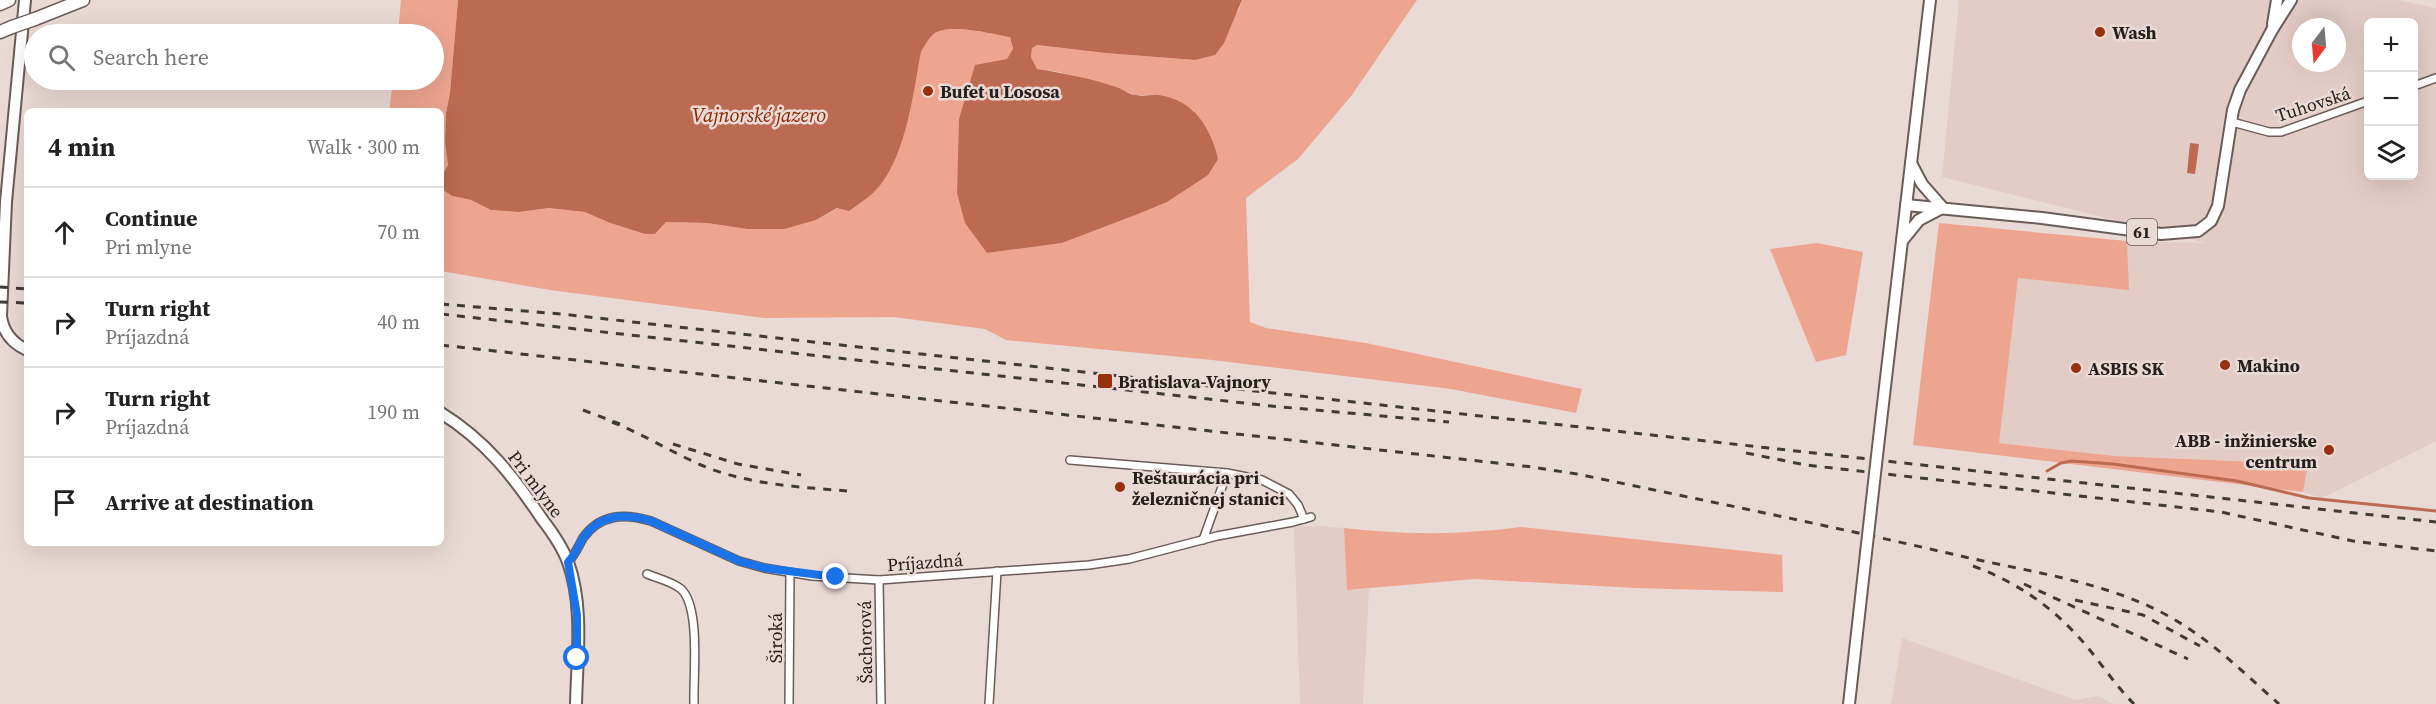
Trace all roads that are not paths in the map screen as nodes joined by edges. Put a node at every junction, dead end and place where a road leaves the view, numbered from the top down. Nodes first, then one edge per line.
1 (9, 0) edge
2 (25, 0) edge
3 (83, 0) edge
4 (1930, 0) edge
5 (2277, 0) edge
6 (2291, 0) edge
7 (0, 4) edge
8 (6, 29) edge
9 (2272, 30) junction
10 (2436, 78) edge
11 (2418, 85) edge
12 (2364, 102) edge
13 (2232, 122) junction
14 (1911, 162) junction
15 (1906, 205) junction
16 (1943, 208) junction
17 (1902, 241) junction
18 (24, 348) edge
19 (444, 415) edge
20 (1070, 460) dead end
21 (1227, 473) junction
22 (1203, 540) junction
23 (568, 562) junction
24 (997, 571) junction
25 (790, 573) junction
26 (647, 574) dead end
27 (879, 580) junction
28 (576, 704) edge
29 (694, 704) edge
30 (789, 704) edge
31 (881, 704) edge
32 (989, 704) edge
33 (1849, 704) edge

1 - 7 highway
2 - 18 main road
3 - 8 highway, bridge
4 - 14 main road
5 - 9 main road, 61
6 - 9 main road, 61
9 - 13 main road, 61
10 - 11 street
12 - 13 street, Tuhovská
13 - 16 main road, 61
14 - 15 main road
14 - 16 main road
15 - 16 main road, 61
15 - 17 main road
16 - 17 main road
17 - 33 main road, bridge
19 - 23 main road, Pri mlyne
20 - 21 street
21 - 22 street
21 - 22 street, Príjazdná
22 - 24 street, Príjazdná
23 - 25 street, Príjazdná
23 - 28 main road, Pri mlyne
24 - 27 street, Príjazdná
24 - 32 street
25 - 27 street, Príjazdná
25 - 30 street, Široká
26 - 29 street
27 - 31 street, Šachorová

